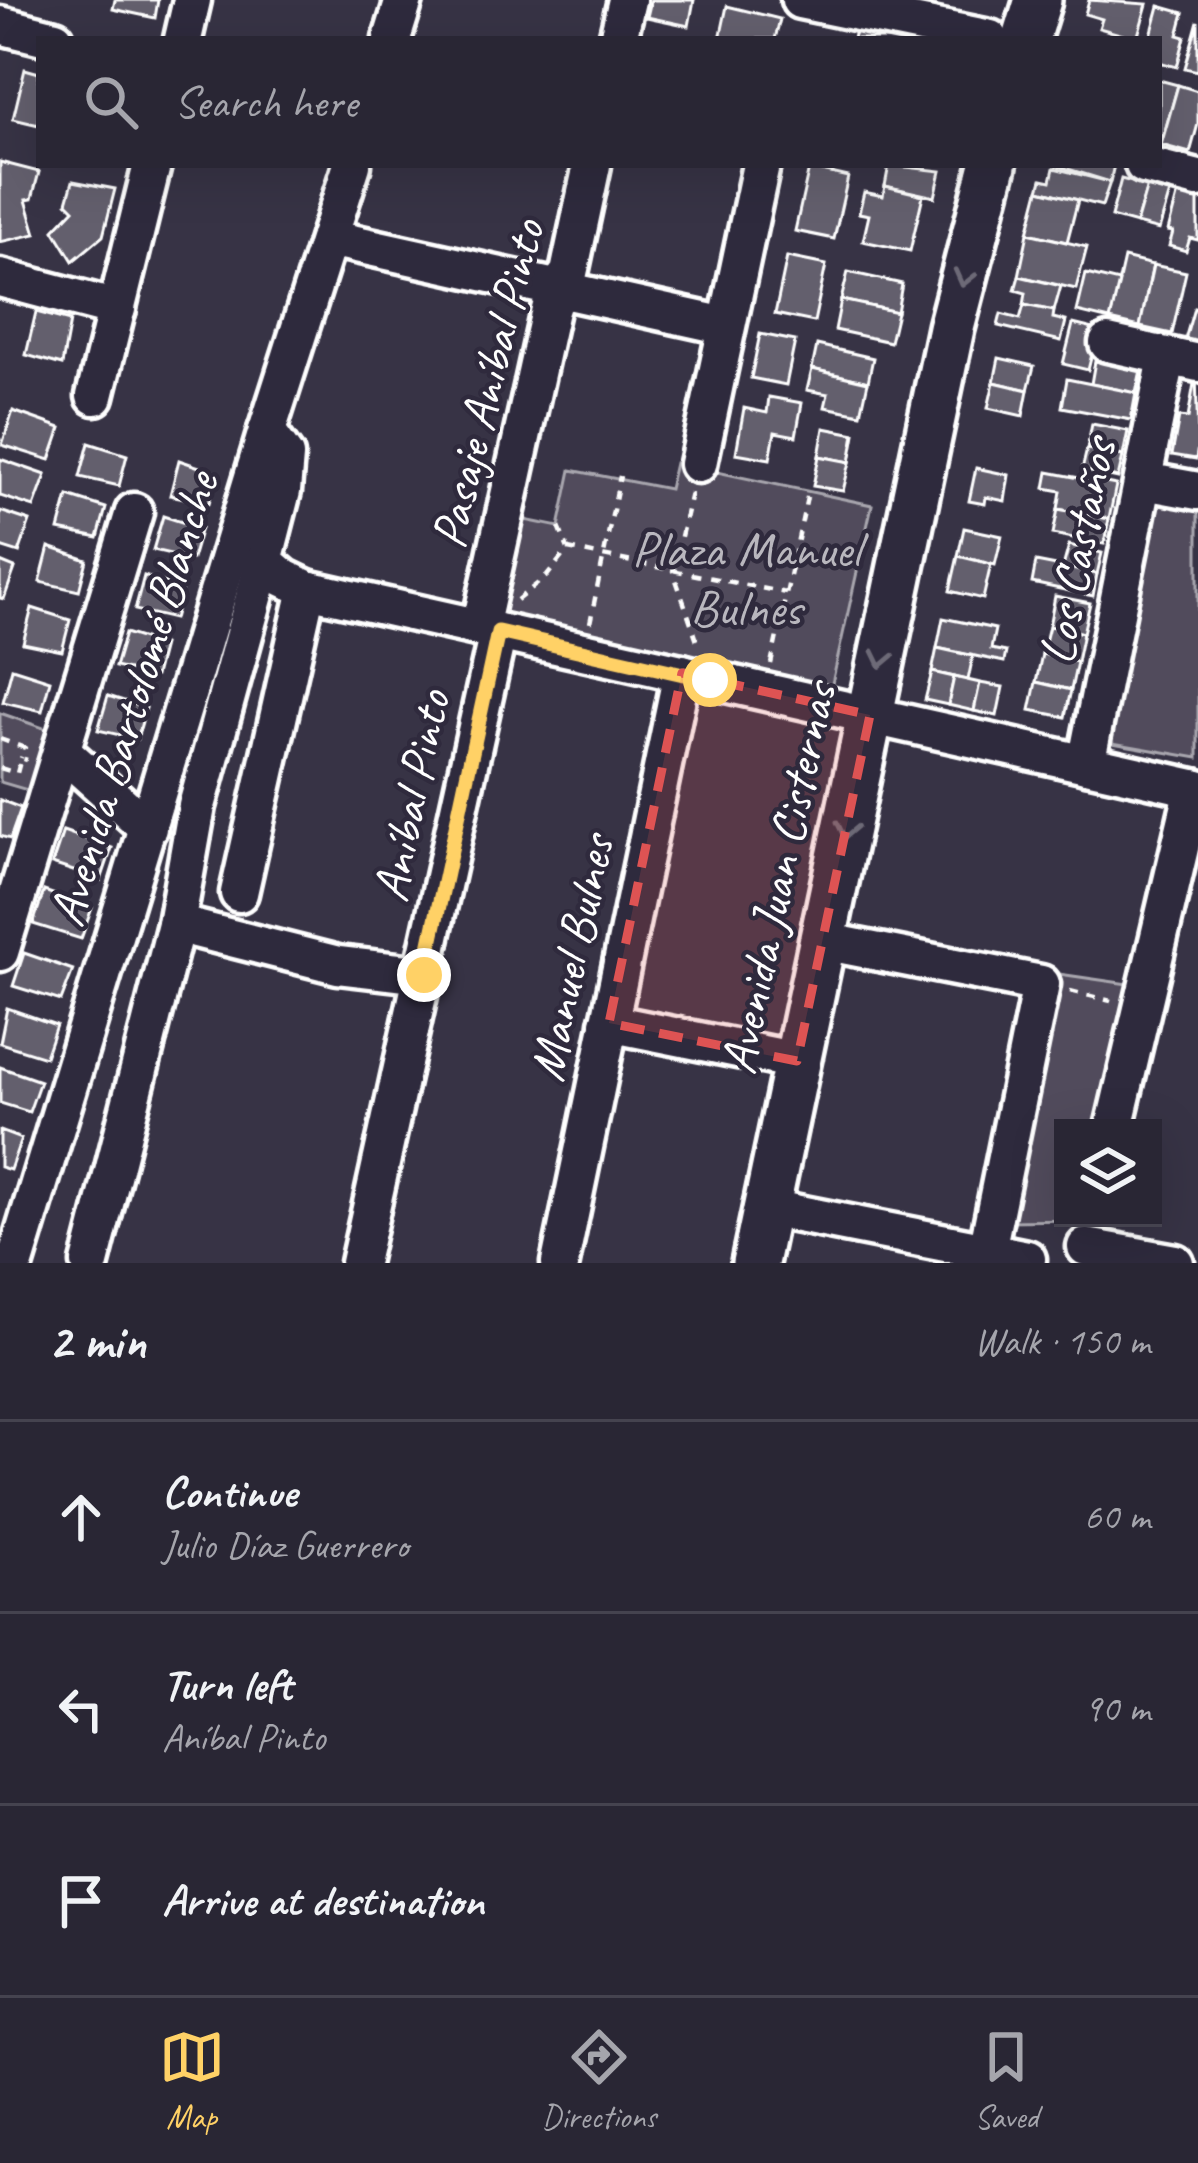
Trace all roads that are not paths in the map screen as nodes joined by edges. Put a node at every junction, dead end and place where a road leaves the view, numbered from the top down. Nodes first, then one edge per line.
1 (192, 0) edge
2 (404, 0) edge
3 (626, 0) edge
4 (1038, 0) edge
5 (821, 11) edge
6 (0, 25) edge
7 (43, 36) edge
8 (184, 36) edge
9 (393, 36) edge
10 (619, 36) edge
11 (972, 36) edge
12 (1027, 36) edge
13 (151, 168) edge
14 (351, 168) edge
15 (591, 168) edge
16 (760, 168) edge
17 (992, 168) edge
18 (1156, 168) edge
19 (1198, 179) edge
20 (328, 238) junction
21 (0, 278) edge
22 (557, 289) junction
23 (117, 308) junction
24 (726, 326) junction
25 (1108, 343) dead end
26 (1183, 360) edge
27 (94, 396) dead end
28 (267, 431) junction
29 (698, 464) road end
30 (1144, 481) junction
31 (1198, 491) edge
32 (134, 512) dead end
33 (264, 561) junction
34 (308, 589) junction
35 (489, 630) junction
36 (696, 676) junction
37 (870, 715) junction
38 (62, 751) junction
39 (1086, 764) junction
40 (1196, 789) edge
41 (148, 828) junction
42 (239, 892) dead end
43 (176, 924) junction
44 (823, 941) junction
45 (0, 952) edge
46 (424, 975) junction
47 (609, 1023) junction
48 (797, 1061) junction
49 (1116, 1119) edge
50 (768, 1208) junction
51 (1086, 1243) edge
52 (987, 1251) junction
53 (1026, 1261) edge
54 (14, 1263) edge
55 (90, 1263) edge
56 (359, 1263) edge
57 (560, 1263) edge
58 (755, 1263) edge
59 (1175, 1263) edge

1 - 8 street
2 - 9 street
3 - 10 street
4 - 12 main road
5 - 11 street
6 - 7 street
13 - 23 street
14 - 20 street, Avenida Bartolomé Blanche
15 - 22 street, Pasaje Aníbal Pinto
16 - 24 street
17 -> 37 main road, Avenida Juan Cisternas
18 - 19 street
20 - 22 street
20 - 28 street, Avenida Bartolomé Blanche
21 - 23 street
22 - 24 street
22 - 35 street, Pasaje Aníbal Pinto
23 - 27 street
24 - 29 street
25 - 26 street, Los Castaños
26 - 30 street, Los Castaños
28 - 33 street, Avenida Bartolomé Blanche
28 - 41 street, Avenida Bartolomé Blanche
30 - 31 street
30 - 39 street, Los Castaños
32 - 38 street
33 - 34 street
33 - 43 street, Avenida Bartolomé Blanche
34 - 35 street
34 - 42 street
35 - 36 street
35 - 46 street, Aníbal Pinto
36 - 37 street
36 - 47 street, Manuel Bulnes
37 - 39 street
37 -> 44 main road, Avenida Juan Cisternas
38 - 41 street
38 - 45 street
39 - 40 street
40 - 49 street
41 - 54 street, Avenida Bartolomé Blanche
43 - 46 street
43 - 55 street, Avenida Bartolomé Blanche
44 - 48 main road, Avenida Juan Cisternas
44 - 52 street
46 - 56 street, Aníbal Pinto
47 - 48 street
47 - 57 street, Manuel Bulnes
48 - 50 main road, Avenida Juan Cisternas
50 - 52 street
50 - 58 main road, Avenida Juan Cisternas
51 - 59 street
52 - 53 street

